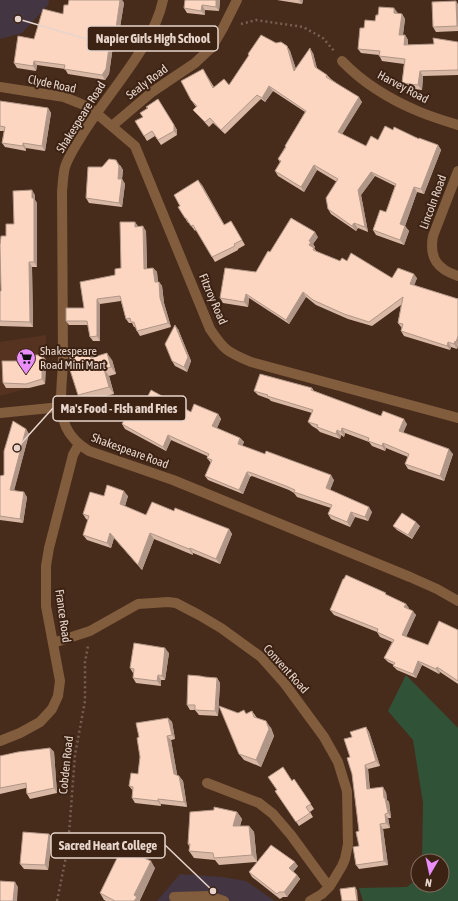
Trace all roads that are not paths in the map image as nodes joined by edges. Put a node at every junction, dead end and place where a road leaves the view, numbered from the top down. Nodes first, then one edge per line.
1 (162, 0) edge
2 (237, 0) edge
3 (342, 61) road end
4 (0, 87) edge
5 (96, 113) junction
6 (458, 125) edge
7 (112, 126) junction
8 (458, 171) edge
9 (458, 276) edge
10 (61, 407) junction
11 (0, 413) edge
12 (458, 418) edge
13 (79, 444) junction
14 (458, 601) edge
15 (53, 642) junction
16 (0, 741) edge
17 (207, 783) dead end
18 (330, 886) junction
19 (174, 897) dead end
20 (224, 901) edge
21 (310, 901) edge

1 - 5 street, Shakespeare Road
2 - 7 street, Sealy Road
3 - 6 street, Harvey Road
4 - 5 street, Clyde Road
5 - 7 street, Fitzroy Road
5 - 10 street, Shakespeare Road
7 - 12 street, Fitzroy Road
8 - 9 street, Lincoln Road
10 - 11 street
10 - 13 street, Shakespeare Road
13 - 14 street, Shakespeare Road
13 - 15 street, France Road
15 - 16 street, France Road
15 - 18 street, Convent Road
17 - 18 street
18 - 21 street, Convent Road
19 - 20 street

